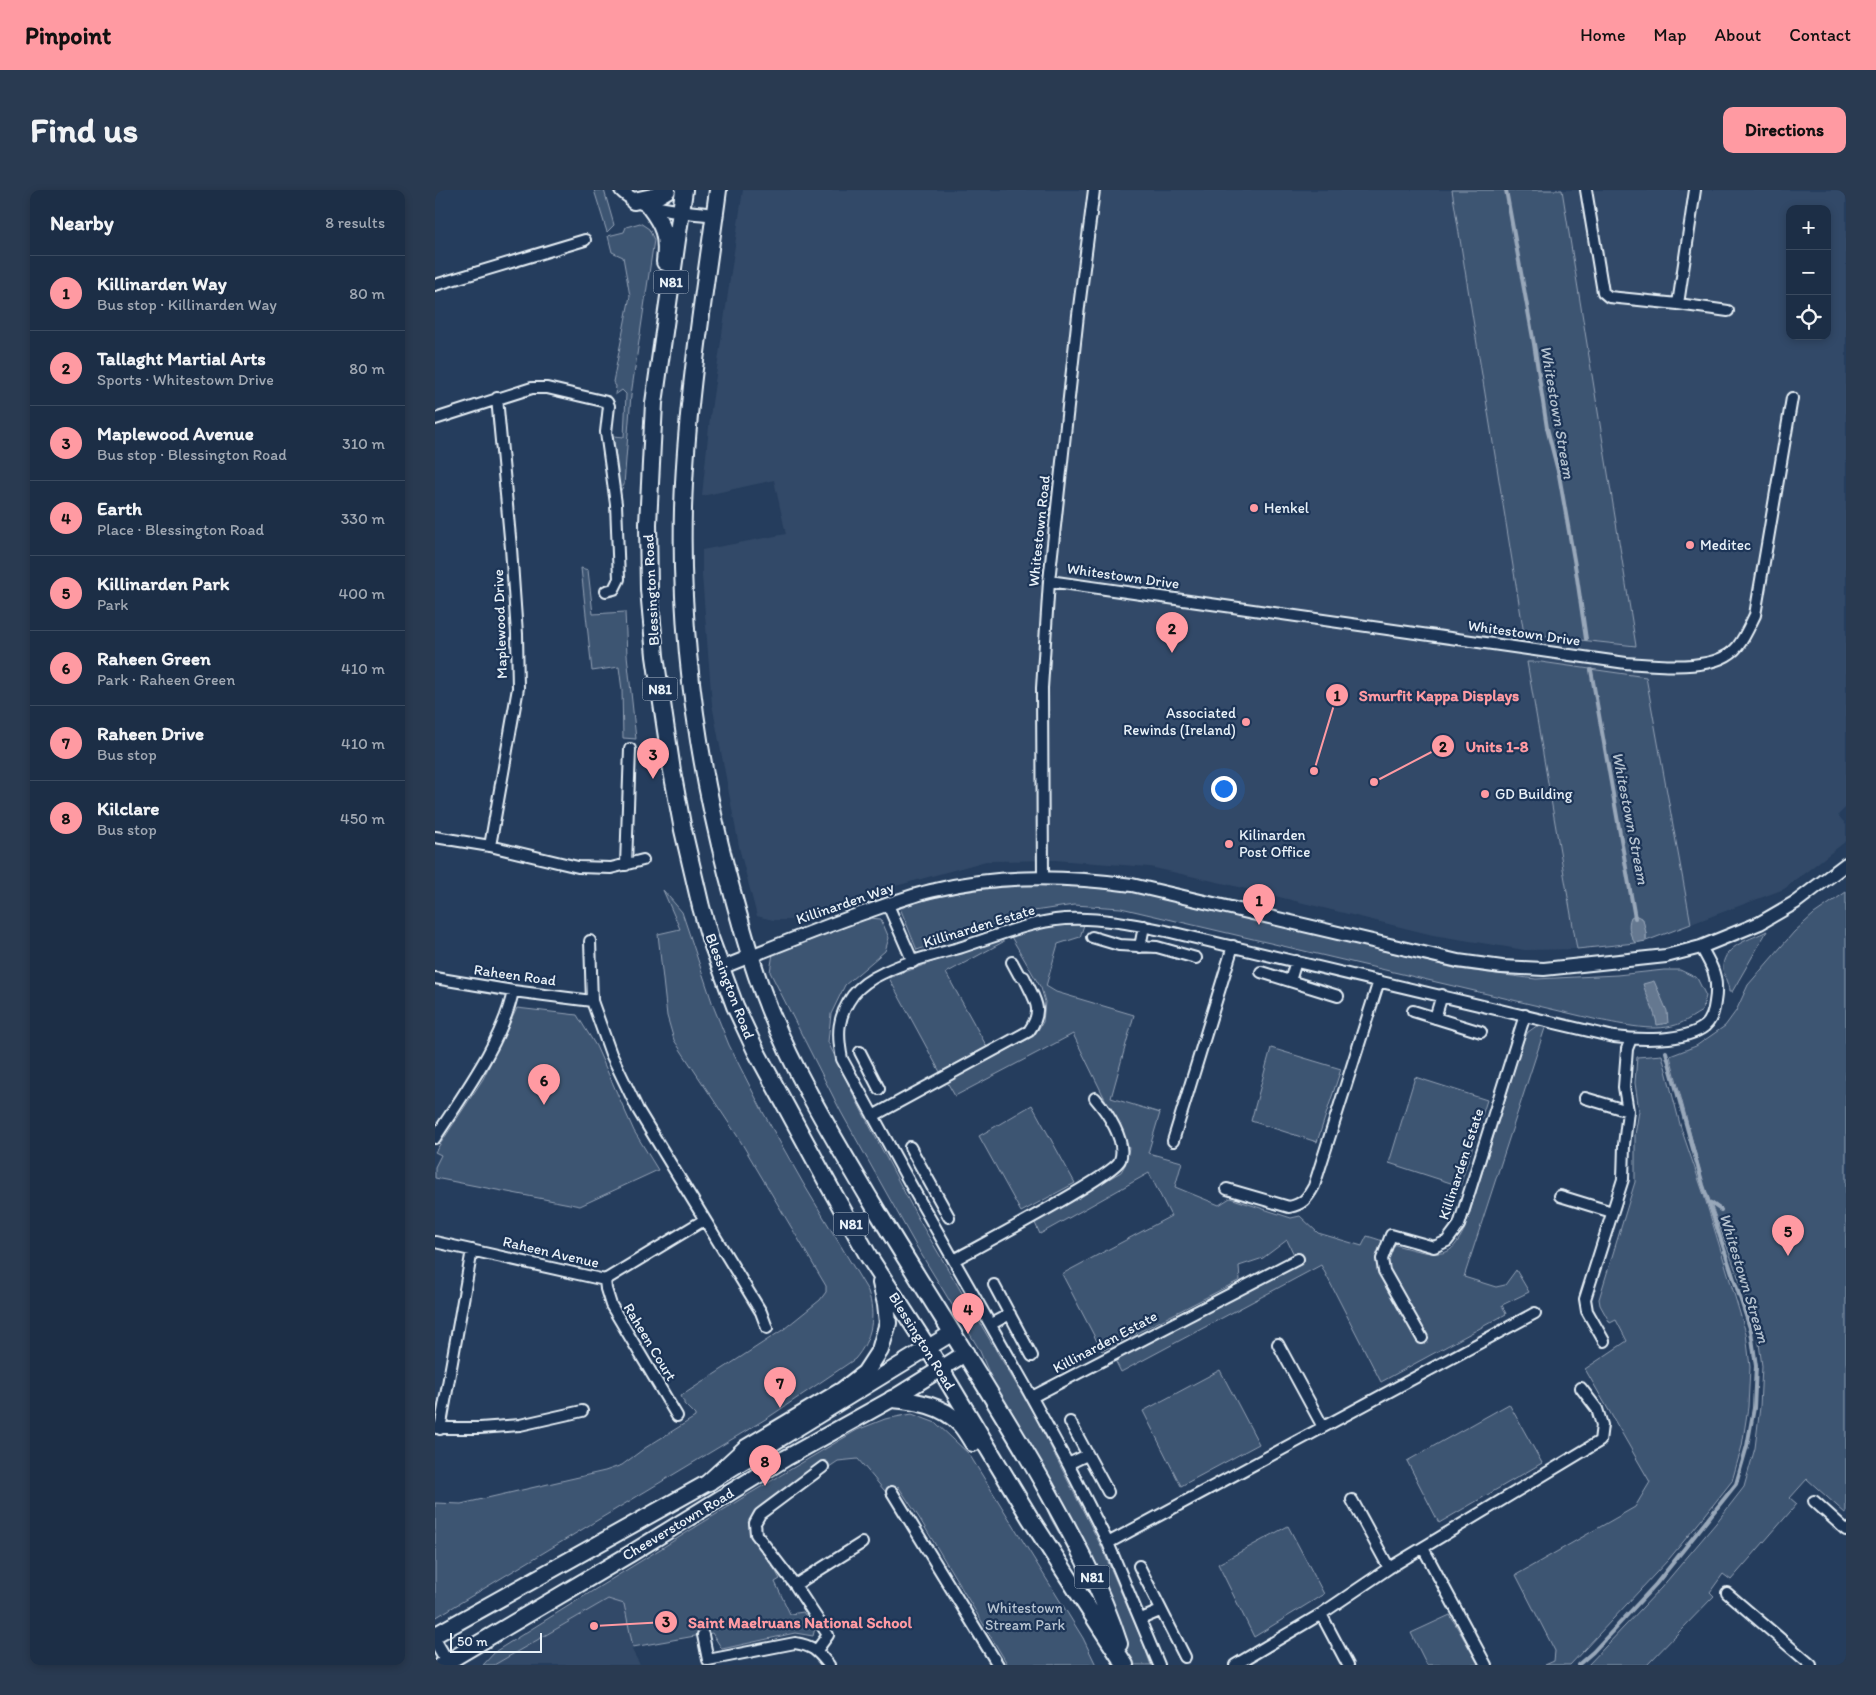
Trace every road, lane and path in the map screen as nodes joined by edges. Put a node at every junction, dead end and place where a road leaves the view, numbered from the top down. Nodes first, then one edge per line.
1 (621, 190) edge
2 (667, 190) edge
3 (684, 190) edge
4 (718, 190) edge
5 (1094, 190) edge
6 (1586, 190) edge
7 (1695, 190) edge
8 (642, 203) junction
9 (681, 210) junction
10 (715, 215) junction
11 (585, 240) dead end
12 (435, 285) edge
13 (1679, 304) junction
14 (1728, 311) dead end
15 (497, 398) junction
16 (1792, 398) dead end
17 (654, 404) junction
18 (435, 419) edge
19 (1049, 581) junction
20 (606, 591) dead end
21 (630, 749) dead end
22 (435, 837) edge
23 (490, 846) junction
24 (643, 860) dead end
25 (1846, 864) edge
26 (626, 865) junction
27 (1043, 878) junction
28 (888, 905) junction
29 (1144, 926) junction
30 (1092, 937) dead end
31 (590, 941) dead end
32 (1233, 946) junction
33 (1140, 947) junction
34 (1701, 947) junction
35 (750, 956) junction
36 (1196, 958) dead end
37 (1295, 961) junction
38 (913, 962) junction
39 (1012, 962) dead end
40 (721, 968) junction
41 (1261, 972) dead end
42 (435, 978) edge
43 (1290, 981) junction
44 (1379, 981) junction
45 (513, 992) junction
46 (1442, 995) junction
47 (1337, 996) dead end
48 (592, 1001) junction
49 (1413, 1011) dead end
50 (1525, 1015) junction
51 (1435, 1018) junction
52 (1481, 1032) dead end
53 (1631, 1039) junction
54 (860, 1052) dead end
55 (865, 1062) junction
56 (849, 1072) junction
57 (879, 1089) dead end
58 (1095, 1098) dead end
59 (1585, 1098) dead end
60 (1628, 1111) junction
61 (873, 1116) junction
62 (435, 1138) edge
63 (1173, 1141) dead end
64 (910, 1147) dead end
65 (928, 1179) junction
66 (912, 1187) junction
67 (1227, 1189) dead end
68 (1560, 1196) dead end
69 (1612, 1212) junction
70 (949, 1217) dead end
71 (704, 1220) junction
72 (435, 1242) edge
73 (472, 1250) junction
74 (1298, 1259) dead end
75 (954, 1260) junction
76 (876, 1266) junction
77 (605, 1280) junction
78 (994, 1284) dead end
79 (1535, 1312) dead end
80 (1010, 1314) junction
81 (991, 1324) junction
82 (767, 1328) dead end
83 (952, 1333) junction
84 (1422, 1338) dead end
85 (1604, 1341) dead end
86 (1278, 1344) dead end
87 (928, 1348) junction
88 (966, 1353) junction
89 (1032, 1356) dead end
90 (940, 1368) junction
91 (1581, 1388) dead end
92 (1032, 1397) junction
93 (892, 1399) junction
94 (582, 1411) dead end
95 (677, 1416) dead end
96 (1070, 1422) dead end
97 (1323, 1427) junction
98 (438, 1428) edge
99 (1087, 1455) junction
100 (1068, 1464) junction
101 (823, 1468) dead end
102 (709, 1482) junction
103 (892, 1492) dead end
104 (1108, 1492) dead end
105 (1352, 1500) dead end
106 (1814, 1501) dead end
107 (1030, 1518) junction
108 (1846, 1530) edge
109 (862, 1543) dead end
110 (1108, 1543) junction
111 (1423, 1548) junction
112 (1139, 1566) dead end
113 (1389, 1568) junction
114 (795, 1585) junction
115 (1727, 1593) dead end
116 (1160, 1611) junction
117 (1321, 1614) junction
118 (1141, 1619) junction
119 (435, 1635) edge
120 (703, 1635) dead end
121 (435, 1641) edge
122 (817, 1650) junction
123 (1185, 1657) dead end
124 (446, 1664) edge
125 (829, 1665) edge
126 (998, 1665) edge
127 (1125, 1665) edge
128 (1159, 1665) edge
129 (1235, 1665) edge
130 (1348, 1665) edge
131 (1486, 1665) edge
132 (1811, 1665) edge

1 - 8 street
2 - 8 main road
3 - 9 main road, N81
4 - 10 main road, N81
5 - 19 street, Whitestown Road
6 - 13 street
7 - 13 street
8 - 9 street
8 - 17 main road
9 - 10 street
9 - 17 main road, Blessington Road / N81
10 - 35 main road, Blessington Road / N81
11 - 12 street
13 - 14 street
15 - 18 street
15 - 20 street
15 - 23 street, Maplewood Drive
16 - 19 street, Whitestown Drive
17 - 40 main road, Blessington Road / N81
19 - 27 street, Whitestown Road
21 - 26 street
22 - 23 street
23 - 26 street
24 - 26 street
25 - 34 street, Killinarden Way
27 - 28 street, Killinarden Way
27 - 34 street, Killinarden Way
28 - 35 street, Killinarden Way
28 - 38 street, Killinarden Estate
29 - 32 street, Killinarden Estate
29 - 33 street
29 - 38 street, Killinarden Estate
30 - 33 street
31 - 48 street
32 - 37 street, Killinarden Estate
32 - 63 street
33 - 36 street
34 - 53 street, Killinarden Estate
35 - 40 street, Killinarden Way
35 - 83 main road, Blessington Road / N81
37 - 43 street
37 - 44 street, Killinarden Estate
38 - 56 street, Killinarden Estate
39 - 61 street
40 - 76 main road, Blessington Road / N81
41 - 43 street
42 - 45 street, Raheen Road
43 - 47 street
44 - 46 street, Killinarden Estate
44 - 67 street
45 - 48 street, Raheen Road
45 - 62 street
46 - 50 street, Killinarden Estate
46 - 51 street
48 - 71 street
49 - 51 street
50 - 53 street, Killinarden Estate
50 - 84 street, Killinarden Estate
51 - 52 street
53 - 60 street
54 - 55 street
55 - 56 street
55 - 57 street
56 - 61 street, Killinarden Estate
58 - 75 street
59 - 60 street
60 - 69 street
61 - 66 street, Killinarden Estate
64 - 65 street
65 - 66 street
65 - 70 street
66 - 75 street, Killinarden Estate
68 - 69 street
69 - 85 street
71 - 77 street, Raheen Avenue
71 - 82 street
72 - 73 street, Raheen Avenue
73 - 77 street, Raheen Avenue
73 - 98 street
74 - 92 street, Killinarden Estate
75 - 81 street, Killinarden Estate
76 - 87 main road, Blessington Road / N81
76 - 102 main road
77 - 95 street, Raheen Court
78 - 80 street, Killinarden Estate
79 - 97 street
80 - 81 street
80 - 89 street, Killinarden Estate
81 - 92 street, Killinarden Estate
83 - 87 main road, Cheeverstown Road
83 - 88 main road, Blessington Road / N81
86 - 97 street
87 - 90 main road, Blessington Road / N81
87 - 102 main road, Cheeverstown Road
88 - 90 main road, Cheeverstown Road
88 - 127 main road, Blessington Road / N81
90 - 93 main road, Cheeverstown Road
90 - 107 main road, Blessington Road / N81
91 - 111 street
92 - 100 street, Killinarden Estate
93 - 107 main road
93 - 124 main road, Cheeverstown Road
94 - 98 street
96 - 99 street
97 - 110 street
99 - 100 street
99 - 104 street
100 - 110 street, Killinarden Estate
101 - 114 street
102 - 119 main road, Cheeverstown Road
103 - 126 street
105 - 113 street
106 - 108 street
107 - 127 main road, Blessington Road / N81
109 - 114 street
110 - 118 street, Killinarden Estate
111 - 113 street
111 - 131 street
112 - 116 street
113 - 117 street
114 - 122 street
115 - 132 street
116 - 118 street
116 - 123 street
117 - 129 street
117 - 130 street
118 - 128 street, Killinarden Estate
120 - 122 street
121 - 124 street
122 - 125 street

